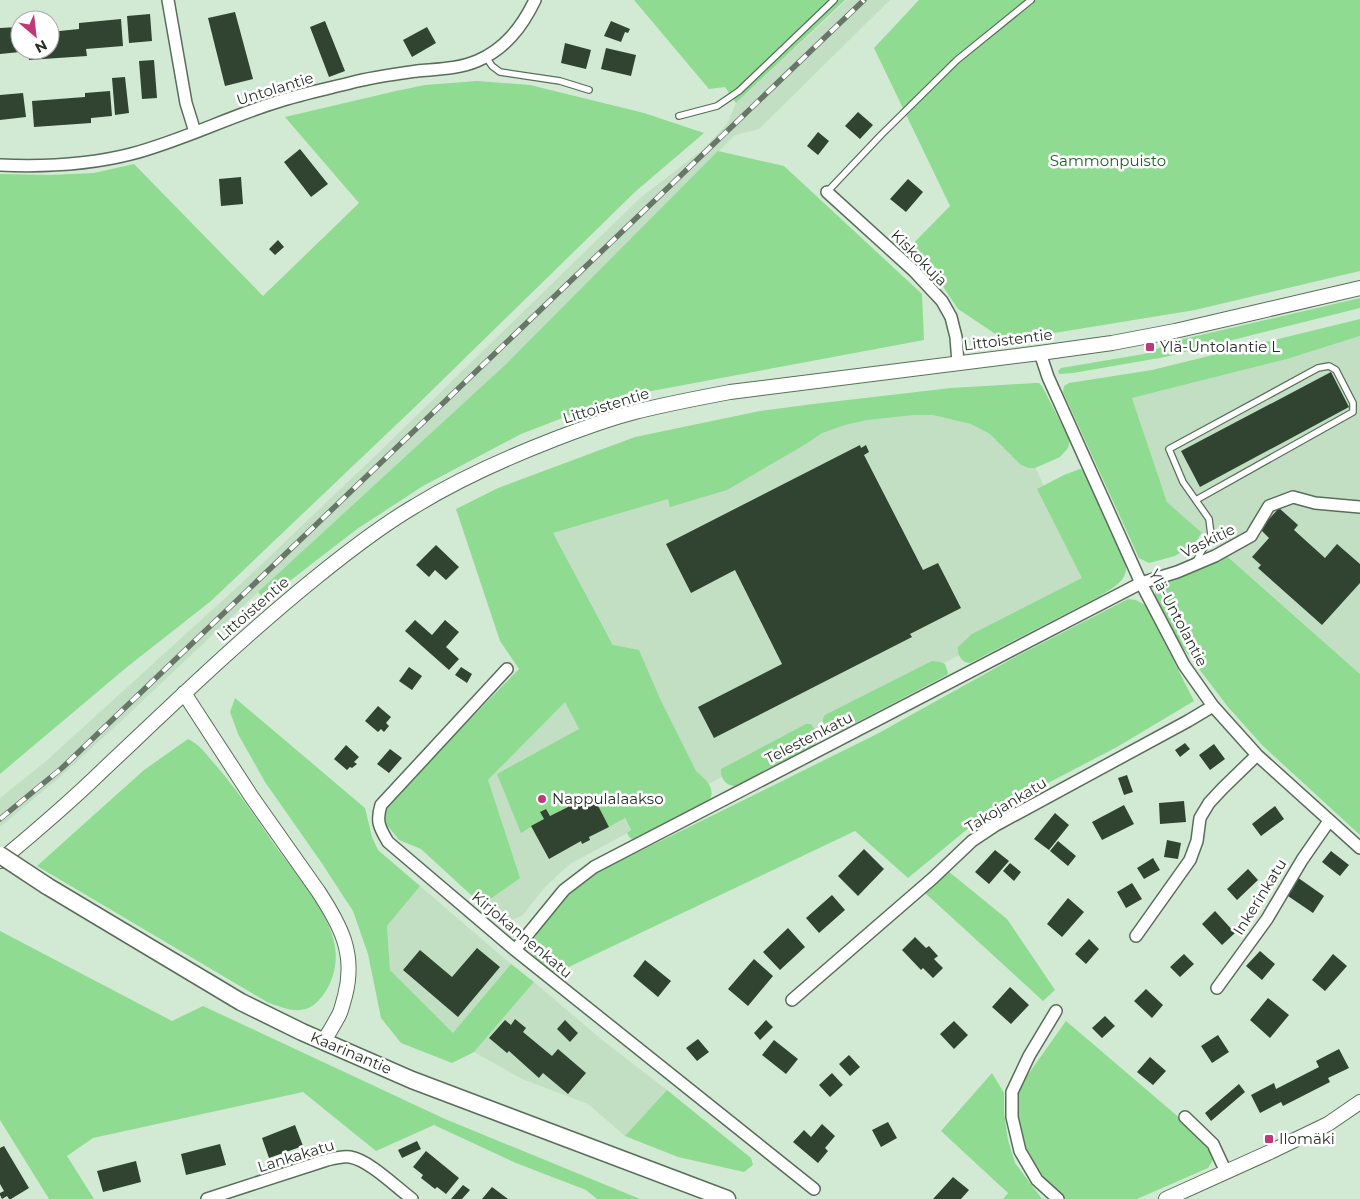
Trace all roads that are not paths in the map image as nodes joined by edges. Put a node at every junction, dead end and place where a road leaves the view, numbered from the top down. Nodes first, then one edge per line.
1 (168, 0) edge
2 (535, 0) edge
3 (834, 0) edge
4 (1031, 0) edge
5 (486, 57) junction
6 (589, 90) dead end
7 (679, 116) dead end
8 (195, 132) junction
9 (0, 164) edge
10 (828, 192) joint
11 (1360, 288) edge
12 (1040, 353) junction
13 (958, 363) junction
14 (1196, 500) junction
15 (1360, 507) edge
16 (1193, 565) junction
17 (1141, 584) junction
18 (507, 669) dead end
19 (184, 693) junction
20 (1213, 706) junction
21 (1257, 755) junction
22 (1329, 822) junction
23 (1360, 848) edge
24 (0, 855) edge
25 (0, 861) edge
26 (1136, 936) dead end
27 (515, 950) junction
28 (1217, 988) dead end
29 (792, 1000) dead end
30 (1056, 1011) dead end
31 (324, 1042) junction
32 (1360, 1102) edge
33 (1185, 1118) dead end
34 (1226, 1172) junction
35 (814, 1189) dead end
36 (211, 1199) edge
37 (412, 1199) edge
38 (726, 1199) edge
39 (1058, 1199) edge
40 (1166, 1199) edge

1 - 8 street
2 - 5 street, Untolantie
3 - 7 lane
4 - 10 lane
5 - 6 lane
5 - 8 street, Untolantie
8 - 9 street, Untolantie
10 - 13 street, Kiskokuja
11 - 12 street, Littoistentie
12 - 13 street, Littoistentie
12 - 17 street, Ylä-Untolantie
13 - 19 street, Littoistentie
14 - 14 lane
14 - 16 lane
15 - 16 street, Vaskitie
16 - 17 street, Vaskitie
17 - 20 street, Ylä-Untolantie
17 - 27 street, Telestenkatu
18 - 27 street, Kirjokannenkatu
19 - 25 street, Littoistentie
19 - 31 street
20 - 21 street, Ylä-Untolantie
20 - 29 street, Takojankatu
21 - 22 street, Ylä-Untolantie
21 - 26 street
22 - 23 street, Ylä-Untolantie
22 - 28 street, Inkerinkatu
24 - 31 main road, Kaarinantie, bridge
27 - 35 street, Kirjokannenkatu
30 - 39 street
31 - 38 main road, Kaarinantie
32 - 34 street
33 - 34 street
34 - 40 street
36 - 37 street, Lankakatu

